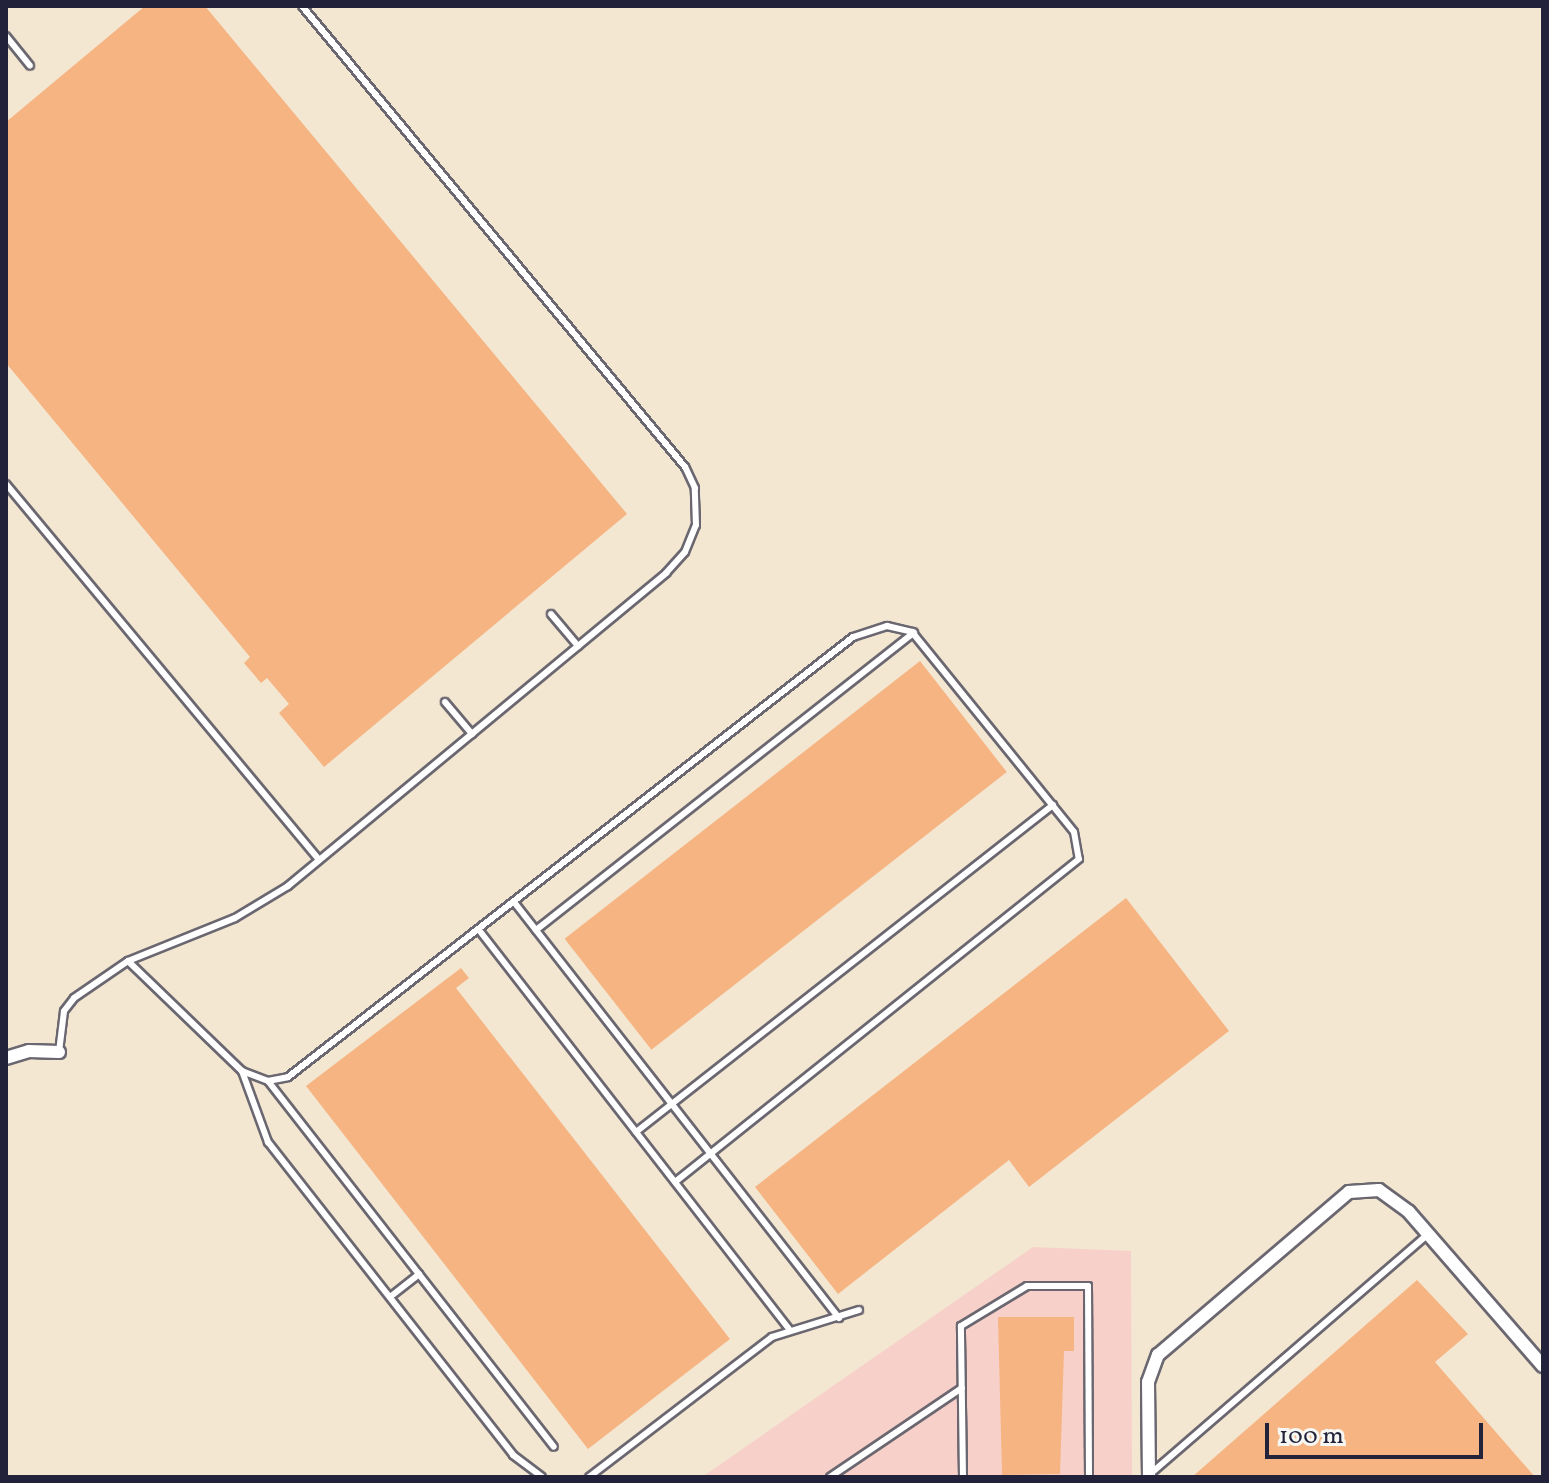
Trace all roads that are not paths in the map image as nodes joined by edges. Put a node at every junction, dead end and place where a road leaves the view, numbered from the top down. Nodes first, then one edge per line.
1 (302, 6) edge
2 (6, 36) edge
3 (30, 66) dead end
4 (6, 484) edge
5 (551, 614) dead end
6 (914, 633) junction
7 (578, 646) junction
8 (445, 702) dead end
9 (472, 734) junction
10 (1053, 805) junction
11 (319, 860) junction
12 (514, 902) junction
13 (479, 930) junction
14 (536, 930) junction
15 (128, 961) junction
16 (59, 1052) joint
17 (6, 1058) edge
18 (242, 1071) junction
19 (268, 1081) junction
20 (672, 1104) junction
21 (636, 1132) junction
22 (710, 1153) junction
23 (675, 1182) junction
24 (1428, 1233) junction
25 (419, 1274) junction
26 (390, 1297) junction
27 (859, 1310) dead end
28 (839, 1318) junction
29 (789, 1329) junction
30 (1543, 1366) edge
31 (962, 1388) junction
32 (554, 1447) dead end
33 (1149, 1476) edge
34 (542, 1477) edge
35 (589, 1477) edge
36 (830, 1477) edge
37 (963, 1477) edge
38 (1089, 1477) edge

1 - 7 lane
2 - 3 lane
4 - 11 lane
5 - 7 lane
6 - 10 lane
6 - 12 lane
6 - 14 lane
7 - 9 lane
8 - 9 lane
9 - 11 lane
10 - 20 lane
10 - 22 lane
11 - 15 lane
12 - 13 lane
12 - 14 lane
13 - 19 lane
13 - 21 lane
14 - 20 lane
15 - 16 lane
15 - 18 lane
16 - 17 street
18 - 19 lane
18 - 26 lane
19 - 25 lane
20 - 21 lane
20 - 22 lane
21 - 23 lane
22 - 23 lane
22 - 28 lane
23 - 29 lane
24 - 30 street
24 - 33 lane
24 - 33 street
25 - 26 lane
25 - 32 lane
26 - 34 lane
27 - 28 lane
28 - 29 lane
29 - 35 lane
31 - 36 lane
31 - 37 lane
31 - 38 lane

